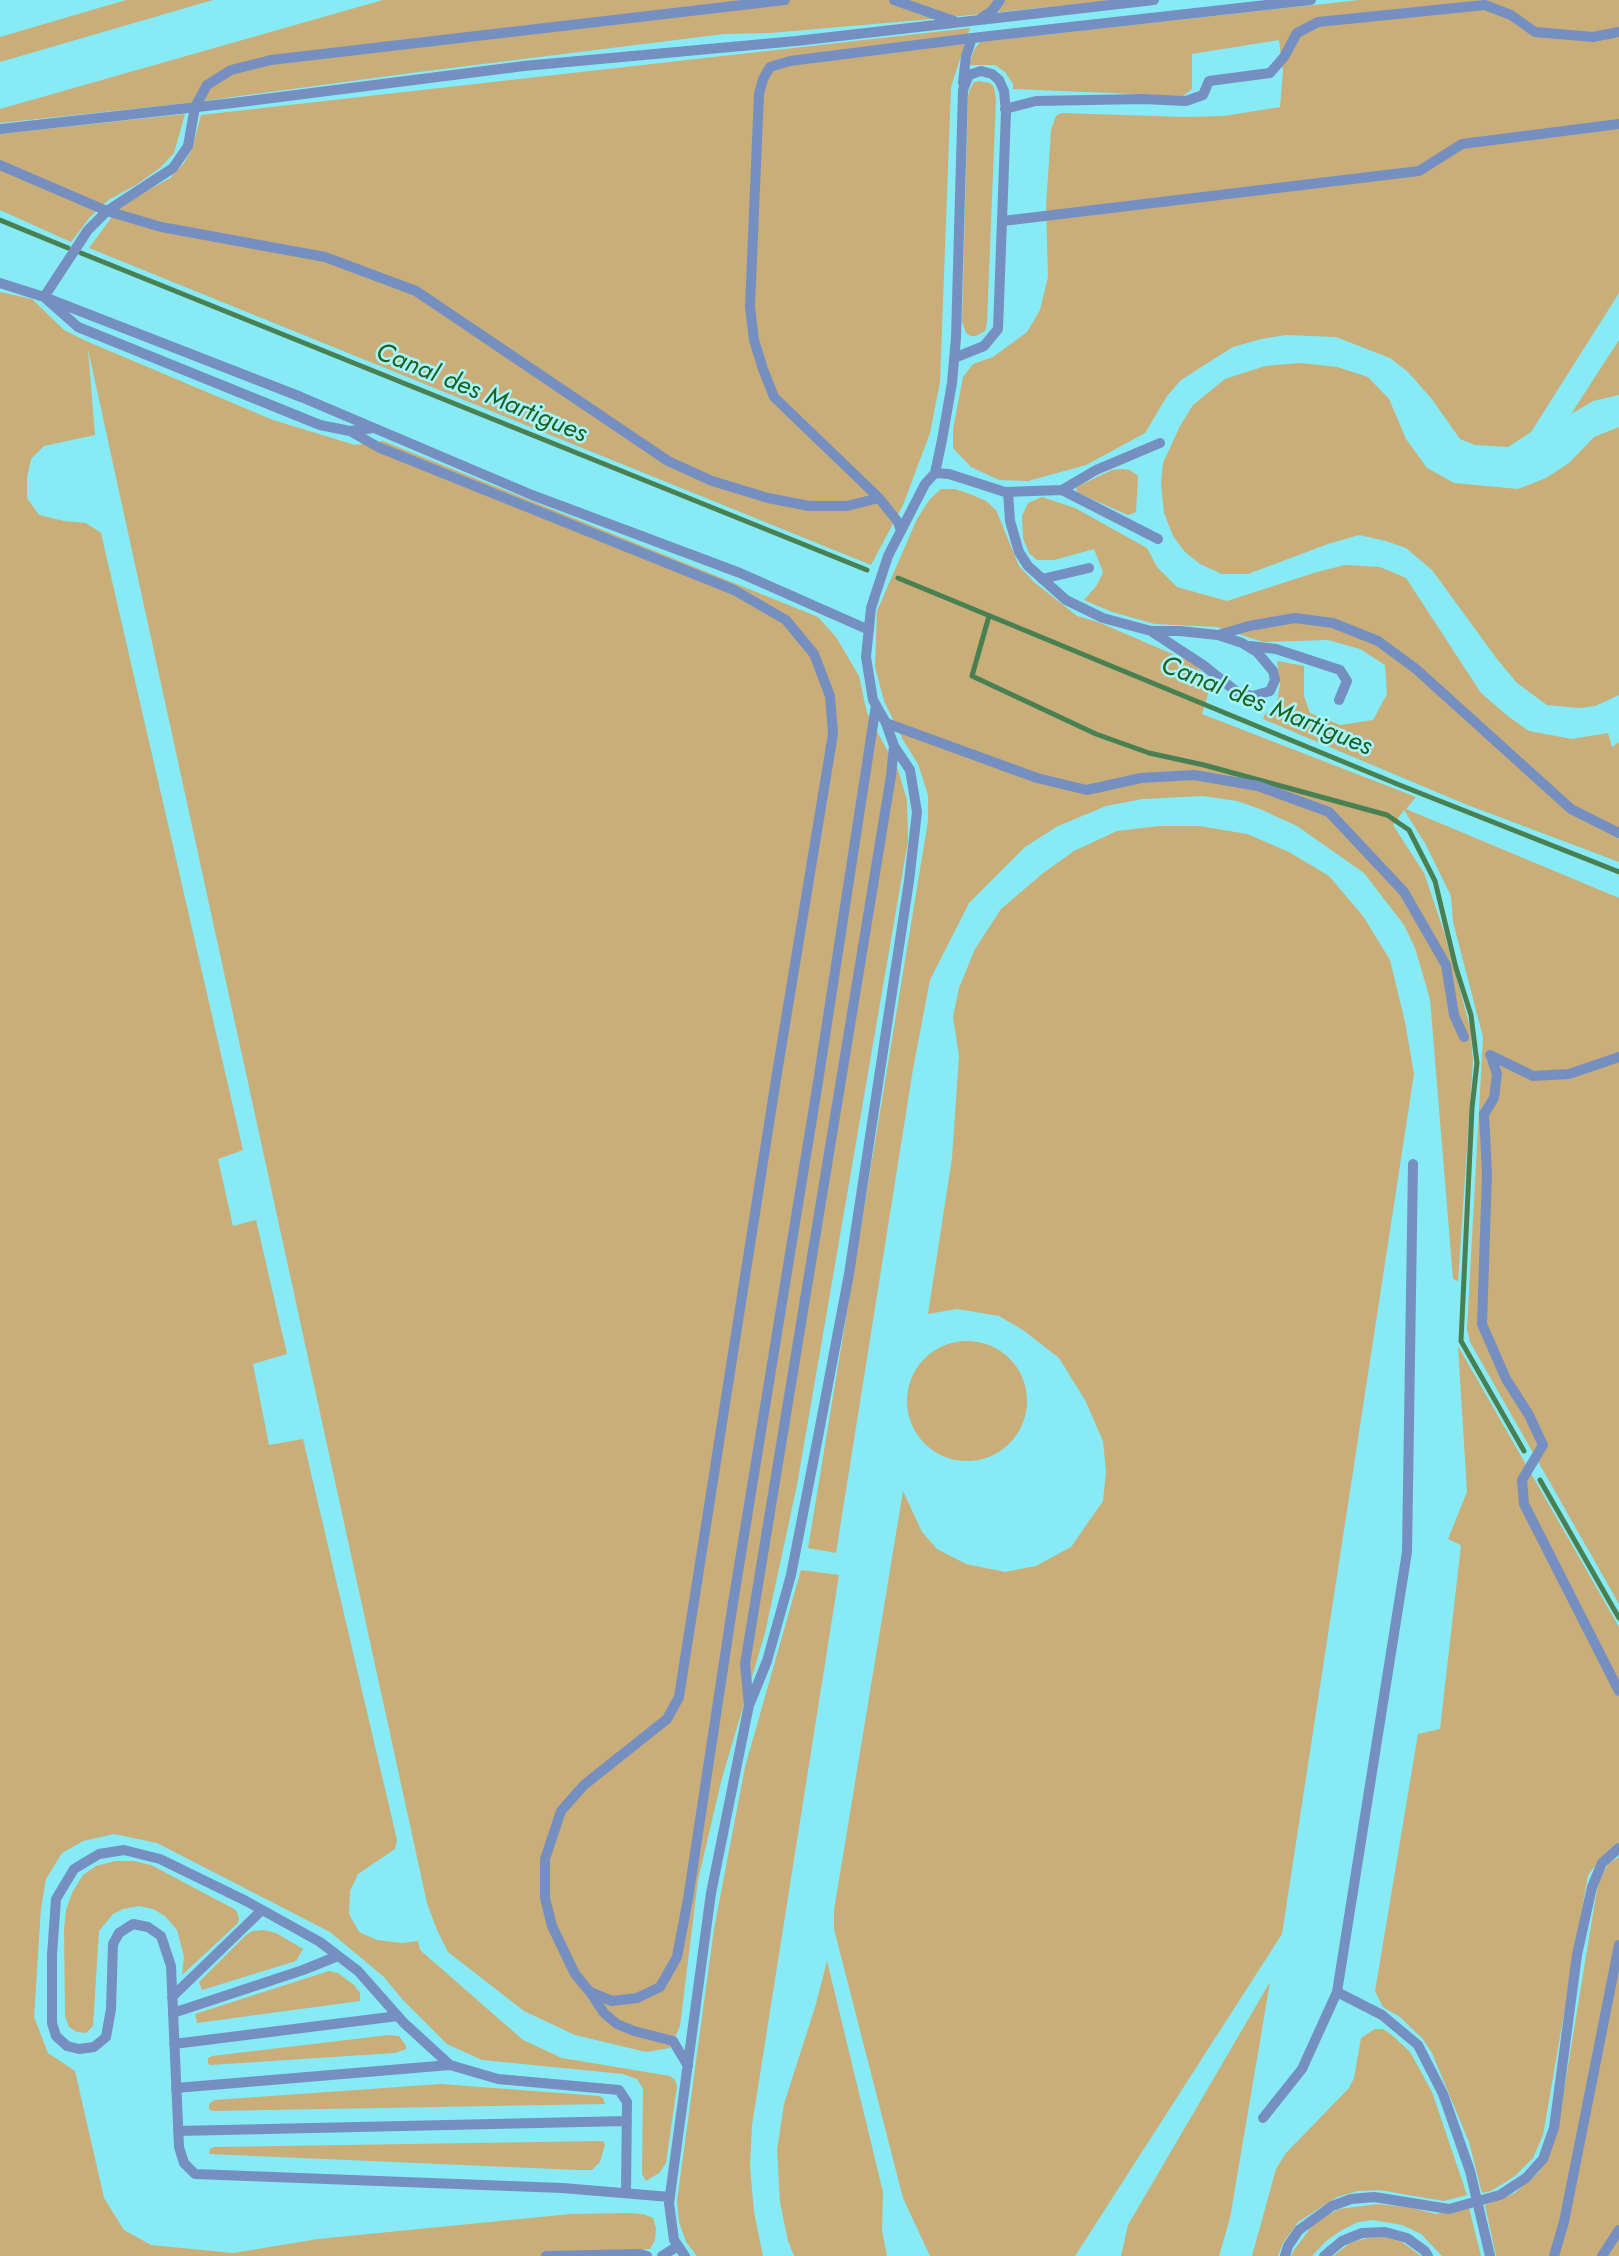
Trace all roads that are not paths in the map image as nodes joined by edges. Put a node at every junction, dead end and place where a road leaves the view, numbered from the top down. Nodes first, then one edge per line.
1 (785, 0) edge
2 (894, 0) edge
3 (1000, 0) edge
4 (1154, 0) edge
5 (1311, 0) edge
6 (978, 20) junction
7 (958, 22) junction
8 (1619, 32) edge
9 (972, 38) junction
10 (963, 89) junction
11 (195, 107) junction
12 (1006, 108) junction
13 (1619, 124) edge
14 (0, 129) edge
15 (0, 165) edge
16 (107, 211) junction
17 (1003, 221) junction
18 (0, 283) edge
19 (44, 297) junction
20 (954, 358) junction
21 (374, 428) junction
22 (350, 431) junction
23 (1160, 443) dead end
24 (935, 473) junction
25 (1062, 490) junction
26 (1008, 492) junction
27 (879, 498) junction
28 (901, 531) junction
29 (1158, 539) dead end
30 (1089, 568) dead end
31 (1042, 579) junction
32 (869, 630) junction
33 (1151, 631) junction
34 (1218, 635) junction
35 (1246, 646) junction
36 (1339, 700) dead end
37 (876, 705) junction
38 (886, 723) junction
39 (894, 746) junction
40 (1619, 833) edge
41 (1464, 1037) dead end
42 (1619, 1057) edge
43 (1413, 1164) dead end
44 (1619, 1691) edge
45 (749, 1705) junction
46 (1619, 1848) edge
47 (262, 1910) junction
48 (1619, 1945) edge
49 (338, 1956) junction
50 (590, 1992) junction
51 (1337, 1992) junction
52 (172, 1997) junction
53 (173, 2013) junction
54 (398, 2016) junction
55 (174, 2044) junction
56 (450, 2065) junction
57 (688, 2066) junction
58 (176, 2088) junction
59 (1263, 2118) dead end
60 (627, 2121) junction
61 (178, 2132) junction
62 (626, 2192) junction
63 (670, 2197) junction
64 (1477, 2202) junction
65 (1619, 2230) edge
66 (678, 2246) junction
67 (546, 2256) edge
68 (646, 2256) edge
69 (662, 2256) edge
70 (685, 2256) edge
71 (1285, 2256) edge
72 (1324, 2256) edge
73 (1429, 2256) edge
74 (1490, 2256) edge
75 (1554, 2256) edge
76 (1602, 2256) edge

1 - 11 lane
2 - 7 lane
3 - 6 lane
4 - 6 lane
5 - 9 lane
6 - 7 lane
7 - 11 lane
8 - 12 lane
9 - 10 lane
9 - 27 lane
10 - 12 lane
10 - 20 lane
11 - 14 lane
11 - 16 lane
12 - 17 lane
13 - 17 lane
15 - 16 lane
16 - 19 lane
16 - 27 lane
17 - 20 lane
18 - 19 lane
19 - 21 lane
19 - 22 lane
20 - 24 lane
21 - 22 lane
21 - 32 lane
22 - 50 lane
23 - 25 lane
24 - 26 lane
24 - 28 lane
25 - 26 lane
25 - 29 lane
26 - 31 lane
27 - 28 lane
28 - 32 lane
30 - 31 lane
31 - 33 lane
32 - 37 lane
33 - 34 lane
33 - 35 lane
34 - 35 lane
34 - 40 lane
35 - 36 lane
37 - 38 lane
37 - 50 lane
38 - 39 lane
38 - 41 lane
39 - 45 lane
39 - 45 lane
42 - 44 lane
43 - 51 lane
45 - 57 lane
46 - 64 lane
47 - 49 lane
47 - 52 lane
47 - 52 lane
48 - 75 lane
49 - 53 lane
49 - 54 lane
50 - 57 lane
51 - 59 lane
51 - 64 lane
52 - 53 lane
53 - 55 lane
54 - 55 lane
54 - 56 lane
55 - 58 lane
56 - 58 lane
56 - 60 lane
57 - 63 lane
58 - 61 lane
60 - 61 lane
60 - 62 lane
61 - 62 lane
62 - 63 lane
63 - 66 lane
64 - 71 lane
64 - 74 lane
65 - 76 lane
66 - 69 lane
66 - 70 lane
67 - 68 lane
72 - 73 lane

